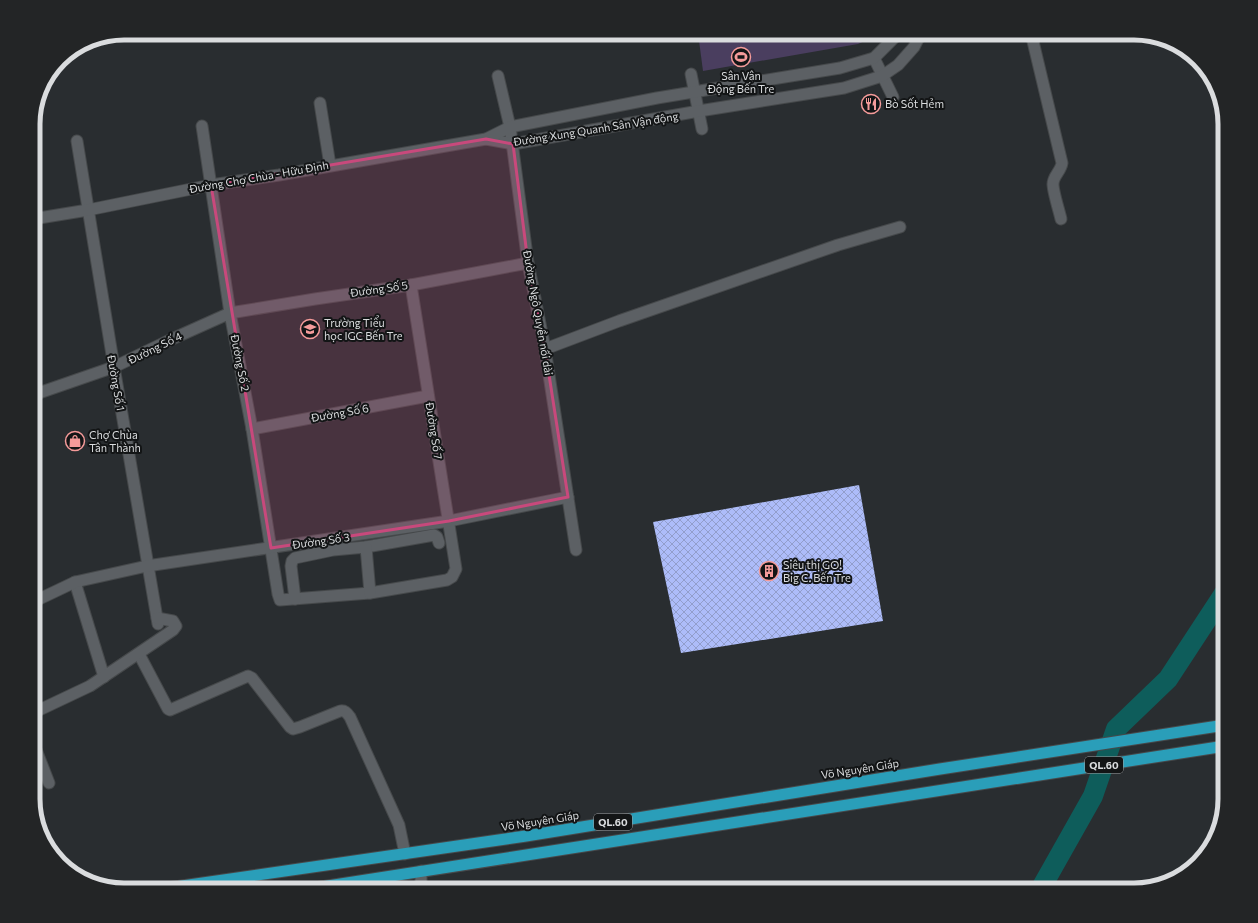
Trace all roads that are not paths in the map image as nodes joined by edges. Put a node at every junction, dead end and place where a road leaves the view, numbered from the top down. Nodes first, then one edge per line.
1 (892, 40) edge
2 (918, 40) edge
3 (1033, 40) edge
4 (874, 58) junction
5 (691, 74) dead end
6 (498, 76) dead end
7 (882, 76) junction
8 (695, 92) junction
9 (893, 98) dead end
10 (320, 103) dead end
11 (699, 111) junction
12 (202, 126) dead end
13 (510, 127) junction
14 (702, 128) dead end
15 (486, 139) junction
16 (77, 141) dead end
17 (513, 144) junction
18 (330, 165) junction
19 (211, 185) junction
20 (88, 210) junction
21 (40, 218) edge
22 (1062, 219) dead end
23 (900, 228) dead end
24 (528, 264) junction
25 (411, 285) junction
26 (230, 313) junction
27 (546, 349) junction
28 (114, 367) junction
29 (40, 393) edge
30 (428, 396) junction
31 (252, 429) junction
32 (568, 497) junction
33 (449, 521) junction
34 (439, 543) dead end
35 (366, 547) junction
36 (271, 548) junction
37 (576, 550) dead end
38 (147, 566) junction
39 (75, 582) junction
40 (370, 593) junction
41 (40, 599) edge
42 (295, 599) junction
43 (139, 654) junction
44 (104, 677) junction
45 (40, 710) edge
46 (1218, 726) edge
47 (1218, 747) edge
48 (40, 759) edge
49 (50, 783) dead end
50 (526, 836) junction
51 (405, 854) junction
52 (529, 854) junction
53 (421, 871) junction
54 (203, 883) edge
55 (346, 883) edge
56 (421, 883) edge

1 - 4 street, Đường Xung Quanh Sân Vận động
2 - 7 street, Đường Xung Quanh Sân Vận động
3 - 22 street
4 - 7 street
4 - 8 street, Đường Xung Quanh Sân Vận động
5 - 8 street
6 - 13 street, Đường Ngô Quyền nối dài
7 - 9 street
7 - 11 street, Đường Xung Quanh Sân Vận động
8 - 11 street
8 - 13 street, Đường Xung Quanh Sân Vận động
10 - 18 street
11 - 14 street
11 - 17 street, Đường Xung Quanh Sân Vận động
12 - 19 street, Đường Số 2
13 - 15 street, Đường Xung Quanh Sân Vận động
13 - 17 street, Đường Ngô Quyền nối dài
15 - 17 street, Đường Xung Quanh Sân Vận động
15 - 18 street, Đường Chợ Chùa - Hữu Định
16 - 20 street, Đường Số 1
17 - 24 street, Đường Ngô Quyền nối dài
18 - 19 street, Đường Chợ Chùa - Hữu Định
19 - 20 street, Đường Chợ Chùa - Hữu Định
19 - 26 street, Đường Số 2
20 - 21 street, Đường Chợ Chùa - Hữu Định
20 - 28 street, Đường Số 1
23 - 27 street
24 - 25 street, Đường Số 5
24 - 27 street, Đường Ngô Quyền nối dài
25 - 26 street, Đường Số 5
25 - 30 street, Đường Số 7
26 - 28 street, Đường Số 4
26 - 31 street, Đường Số 2
27 - 32 street, Đường Ngô Quyền nối dài
28 - 29 street, Đường Số 4
28 - 38 street, Đường Số 1
30 - 31 street, Đường Số 6
30 - 33 street, Đường Số 7
31 - 36 street, Đường Số 2
32 - 33 street, Đường Số 3
32 - 37 street, Đường Ngô Quyền nối dài
33 - 36 street, Đường Số 3
33 - 40 street, Đường Số 7
34 - 35 street
35 - 40 street
35 - 42 street
36 - 38 street, Đường Số 3
36 - 42 street, Đường Số 2
38 - 39 street, Đường Số 3
38 - 43 street, Đường Số 1
39 - 41 street, Đường Số 3
39 - 44 street
40 - 42 street
43 - 44 street
43 - 51 street
44 - 45 street
46 - 50 highway, Võ Nguyên Giáp / QL.60
47 - 52 highway, QL.60
48 - 49 street
50 - 51 highway, Võ Nguyên Giáp / QL.60
50 - 52 highway
51 - 54 highway, Võ Nguyên Giáp / QL.60
52 - 53 highway, QL.60
53 - 55 highway, QL.60
53 - 56 street

